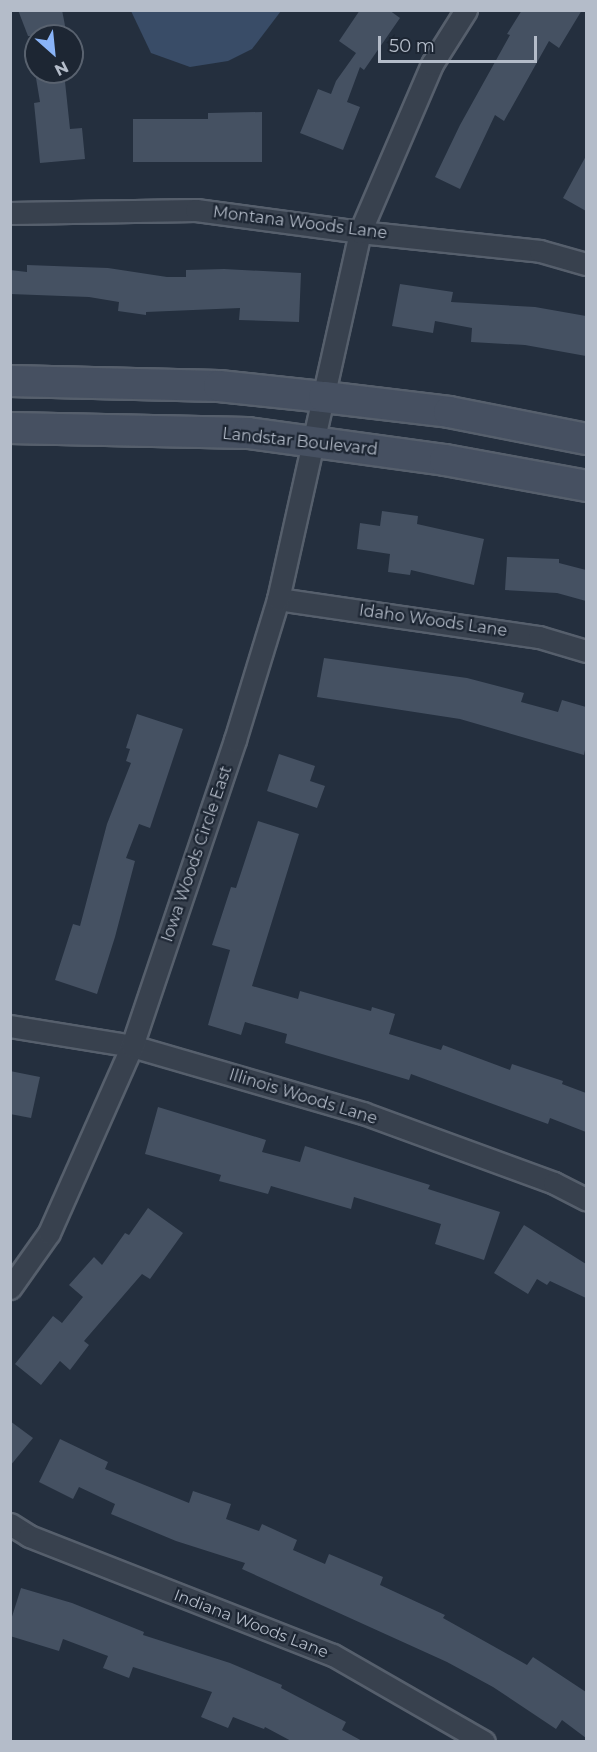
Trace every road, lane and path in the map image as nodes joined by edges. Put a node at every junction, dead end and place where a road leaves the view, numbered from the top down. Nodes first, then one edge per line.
1 (466, 10) edge
2 (10, 213) edge
3 (360, 232) junction
4 (586, 264) edge
5 (10, 381) edge
6 (324, 397) junction
7 (10, 428) edge
8 (586, 439) edge
9 (314, 441) junction
10 (586, 486) edge
11 (278, 599) junction
12 (586, 651) edge
13 (10, 1026) edge
14 (132, 1046) junction
15 (586, 1199) edge
16 (10, 1288) edge
17 (10, 1524) edge
18 (484, 1742) edge

1 - 3 street, Iowa Woods Circle East
2 - 3 street, Montana Woods Lane
3 - 4 street, Montana Woods Lane
3 - 6 street, Iowa Woods Circle East
5 - 6 street
6 - 8 street
6 - 9 street, Iowa Woods Circle East
7 - 9 street, Landstar Boulevard
9 - 10 street, Landstar Boulevard
9 - 11 street, Iowa Woods Circle East
11 - 12 street, Idaho Woods Lane
11 - 14 street, Iowa Woods Circle East
13 - 14 street, Illinois Woods Lane
14 - 15 street, Illinois Woods Lane
14 - 16 street, Iowa Woods Circle East
17 - 18 street, Indiana Woods Lane

